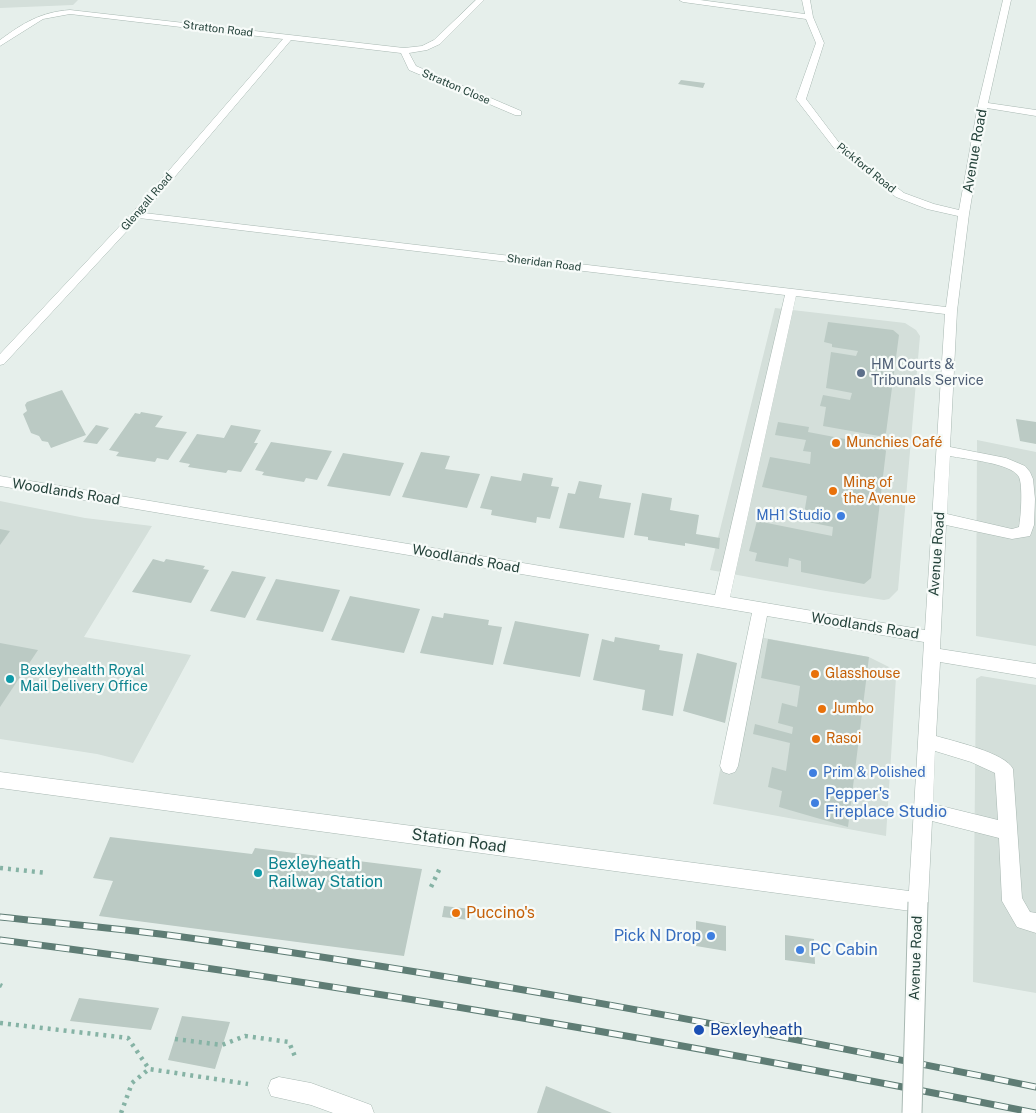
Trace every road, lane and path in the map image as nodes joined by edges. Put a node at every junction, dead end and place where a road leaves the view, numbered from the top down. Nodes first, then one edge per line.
1 (480, 0) edge
2 (683, 0) edge
3 (806, 0) edge
4 (1007, 0) edge
5 (809, 17) junction
6 (289, 38) junction
7 (0, 44) edge
8 (404, 51) junction
9 (984, 105) junction
10 (518, 113) dead end
11 (1036, 113) edge
12 (964, 214) junction
13 (136, 216) junction
14 (791, 292) junction
15 (951, 311) junction
16 (0, 361) edge
17 (944, 450) junction
18 (0, 481) edge
19 (940, 518) junction
20 (721, 602) junction
21 (761, 609) junction
22 (931, 646) junction
23 (1036, 671) edge
24 (927, 742) junction
25 (729, 766) dead end
26 (0, 780) edge
27 (923, 810) junction
28 (1008, 831) junction
29 (441, 867) dead end
30 (0, 868) edge
31 (47, 874) dead end
32 (431, 887) dead end
33 (918, 902) junction
34 (1036, 923) edge
35 (0, 1023) edge
36 (174, 1038) dead end
37 (149, 1069) junction
38 (278, 1088) joint
39 (312, 1094) junction
40 (121, 1113) edge
41 (363, 1113) edge
42 (912, 1113) edge

1 - 8 street, Stratton Road
2 - 5 street
3 - 5 street, Pickford Road
4 - 9 street, Avenue Road
5 - 12 street, Pickford Road
6 - 7 street, Stratton Road
6 - 8 street, Stratton Road
6 - 13 street, Glengall Road
8 - 10 street, Stratton Close
9 - 11 street
9 - 12 street, Avenue Road
12 - 15 street, Avenue Road
13 - 14 street, Sheridan Road
13 - 16 street, Glengall Road
14 - 15 street, Sheridan Road
14 - 20 street
15 - 17 street, Avenue Road
17 - 19 street, Avenue Road
17 - 19 street
18 - 20 street, Woodlands Road
19 - 22 street, Avenue Road
20 - 21 street, Woodlands Road
21 - 22 street, Woodlands Road
21 - 25 street
22 - 23 street, Woodlands Road
22 - 24 street, Avenue Road
24 - 27 street, Avenue Road
24 - 28 street
26 - 33 street, Station Road
27 - 28 street
27 - 33 street, Avenue Road
28 - 34 street
29 - 32 path
30 - 31 path
33 - 42 street, Avenue Road, bridge
35 - 37 path
36 - 39 path
37 - 38 path
37 - 40 path
38 - 39 street
39 - 41 street

